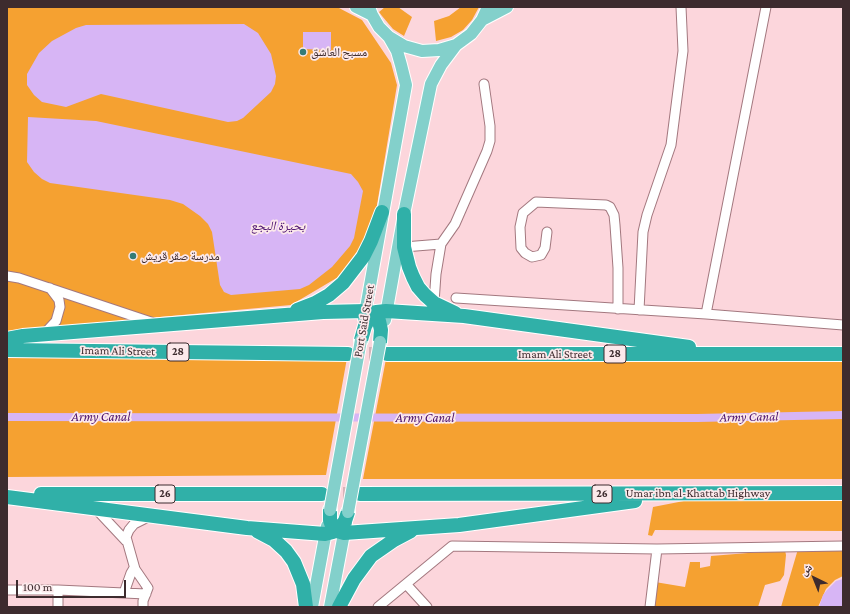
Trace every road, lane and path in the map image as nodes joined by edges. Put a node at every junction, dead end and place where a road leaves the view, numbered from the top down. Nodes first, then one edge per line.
1 (356, 7) edge
2 (488, 7) edge
3 (507, 7) edge
4 (681, 7) edge
5 (766, 7) edge
6 (370, 11) edge
7 (482, 20) junction
8 (389, 37) junction
9 (456, 44) junction
10 (484, 84) dead end
11 (382, 212) junction
12 (404, 214) junction
13 (547, 232) dead end
14 (441, 244) junction
15 (404, 247) junction
16 (7, 276) edge
17 (50, 288) junction
18 (456, 298) dead end
19 (434, 303) junction
20 (618, 309) junction
21 (639, 310) junction
22 (706, 314) junction
23 (278, 316) junction
24 (374, 316) junction
25 (464, 316) junction
26 (161, 325) junction
27 (843, 325) edge
28 (44, 334) junction
29 (7, 339) edge
30 (361, 340) joint
31 (384, 348) junction
32 (7, 350) edge
33 (348, 354) tunnel mouth
34 (737, 354) junction
35 (843, 354) edge
36 (843, 493) edge
37 (7, 494) edge
38 (322, 494) tunnel mouth
39 (360, 494) tunnel mouth
40 (684, 494) junction
41 (7, 497) edge
42 (94, 508) junction
43 (330, 510) joint
44 (152, 515) junction
45 (337, 527) junction
46 (247, 528) junction
47 (418, 528) junction
48 (126, 541) junction
49 (843, 546) edge
50 (658, 549) junction
51 (134, 568) junction
52 (406, 584) junction
53 (7, 590) edge
54 (58, 590) junction
55 (124, 593) junction
56 (146, 594) junction
57 (58, 607) edge
58 (143, 607) edge
59 (306, 607) edge
60 (312, 607) edge
61 (330, 607) edge
62 (339, 607) edge
63 (378, 607) edge
64 (427, 607) edge
65 (650, 607) edge

1 - 6 main road
2 - 7 main road
3 - 7 main road
4 - 21 street
5 - 22 street
6 - 8 main road
7 - 9 main road
8 - 9 main road
8 - 11 main road, Port Said Street
9 - 12 main road, Port Said Street
10 - 14 street
11 - 23 highway
11 - 24 main road, Port Said Street
12 - 15 highway
12 - 24 main road, Port Said Street
13 - 20 street
14 - 15 street
14 - 19 street
15 - 19 highway
16 - 17 street
17 - 26 street
17 - 28 street
18 - 20 street
19 - 25 highway
20 - 21 street
21 - 22 street
22 - 27 street
23 - 24 highway
23 - 26 highway
24 - 25 highway
24 - 30 highway
24 - 31 highway
25 - 34 highway
26 - 28 highway
28 - 29 highway
30 - 43 main road, Port Said Street, bridge
31 - 34 highway, Imam Ali Street / 28
31 - 45 main road, Port Said Street, bridge
32 - 33 highway, Imam Ali Street / 28
34 - 35 highway, Imam Ali Street / 28
36 - 40 highway, Umar ibn al-Khattab Highway / 26
37 - 38 highway, 26
39 - 40 highway, Umar ibn al-Khattab Highway / 26
40 - 47 highway
41 - 42 highway
42 - 44 highway
42 - 48 street
43 - 45 highway
44 - 46 highway
44 - 48 street
45 - 46 highway
45 - 47 highway
45 - 60 main road, Port Said Street
45 - 61 main road, Port Said Street
46 - 59 highway
47 - 62 highway
48 - 51 street
49 - 50 street
50 - 52 street
50 - 65 street
51 - 55 street
51 - 56 street
52 - 63 street
52 - 64 street
53 - 54 street
54 - 55 street
54 - 57 street
55 - 56 street
56 - 58 street

